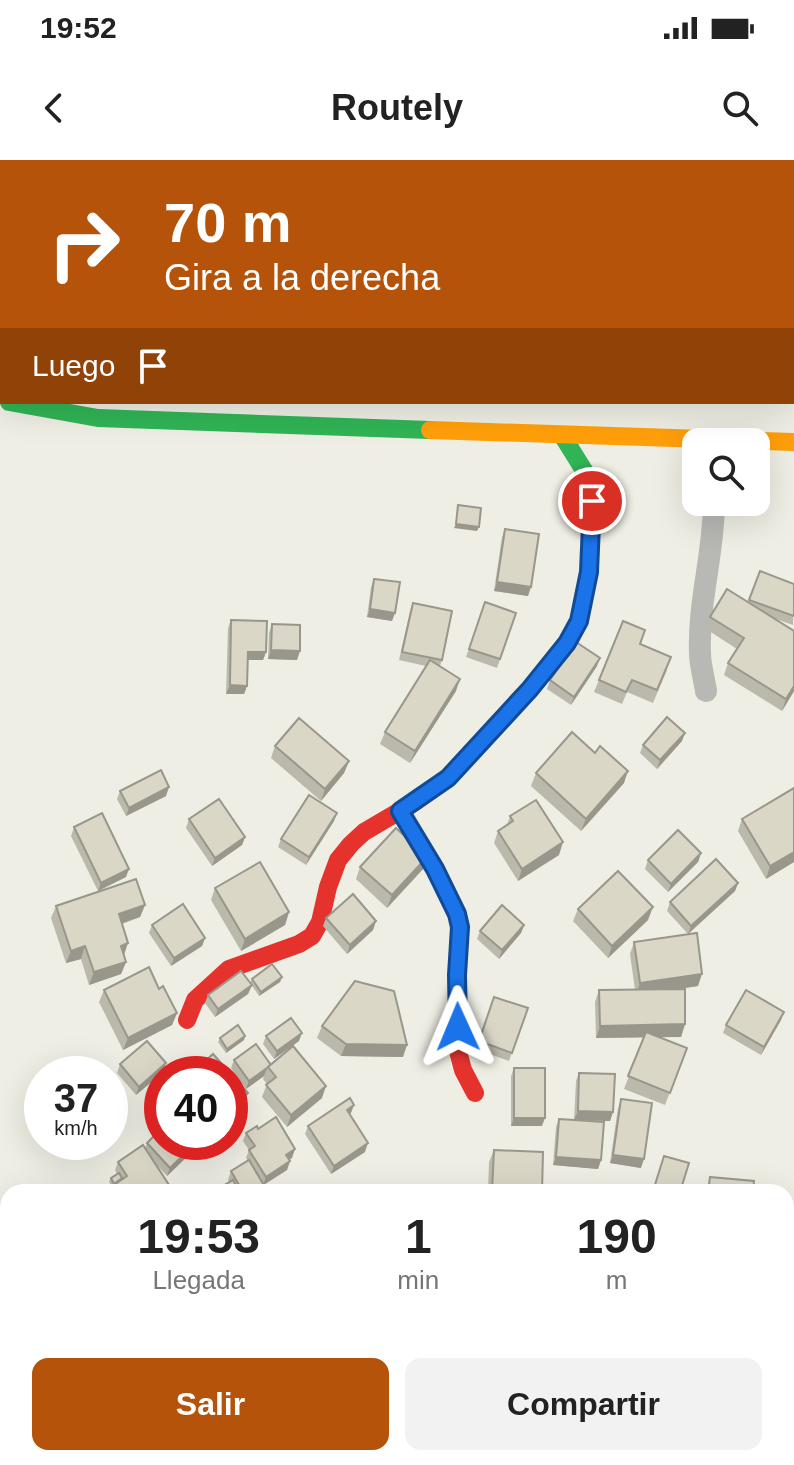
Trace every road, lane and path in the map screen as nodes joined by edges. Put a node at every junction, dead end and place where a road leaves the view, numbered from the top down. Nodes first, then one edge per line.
1 (20, 404) edge
2 (562, 435) junction
3 (682, 439) edge
4 (770, 441) edge
5 (794, 442) edge
6 (714, 516) edge
7 (706, 691) dead end
8 (400, 811) junction
9 (187, 1020) dead end
10 (475, 1093) dead end

1 - 2 street
2 - 3 street
2 - 8 street
4 - 5 street
6 - 7 street
8 - 9 street
8 - 10 street

